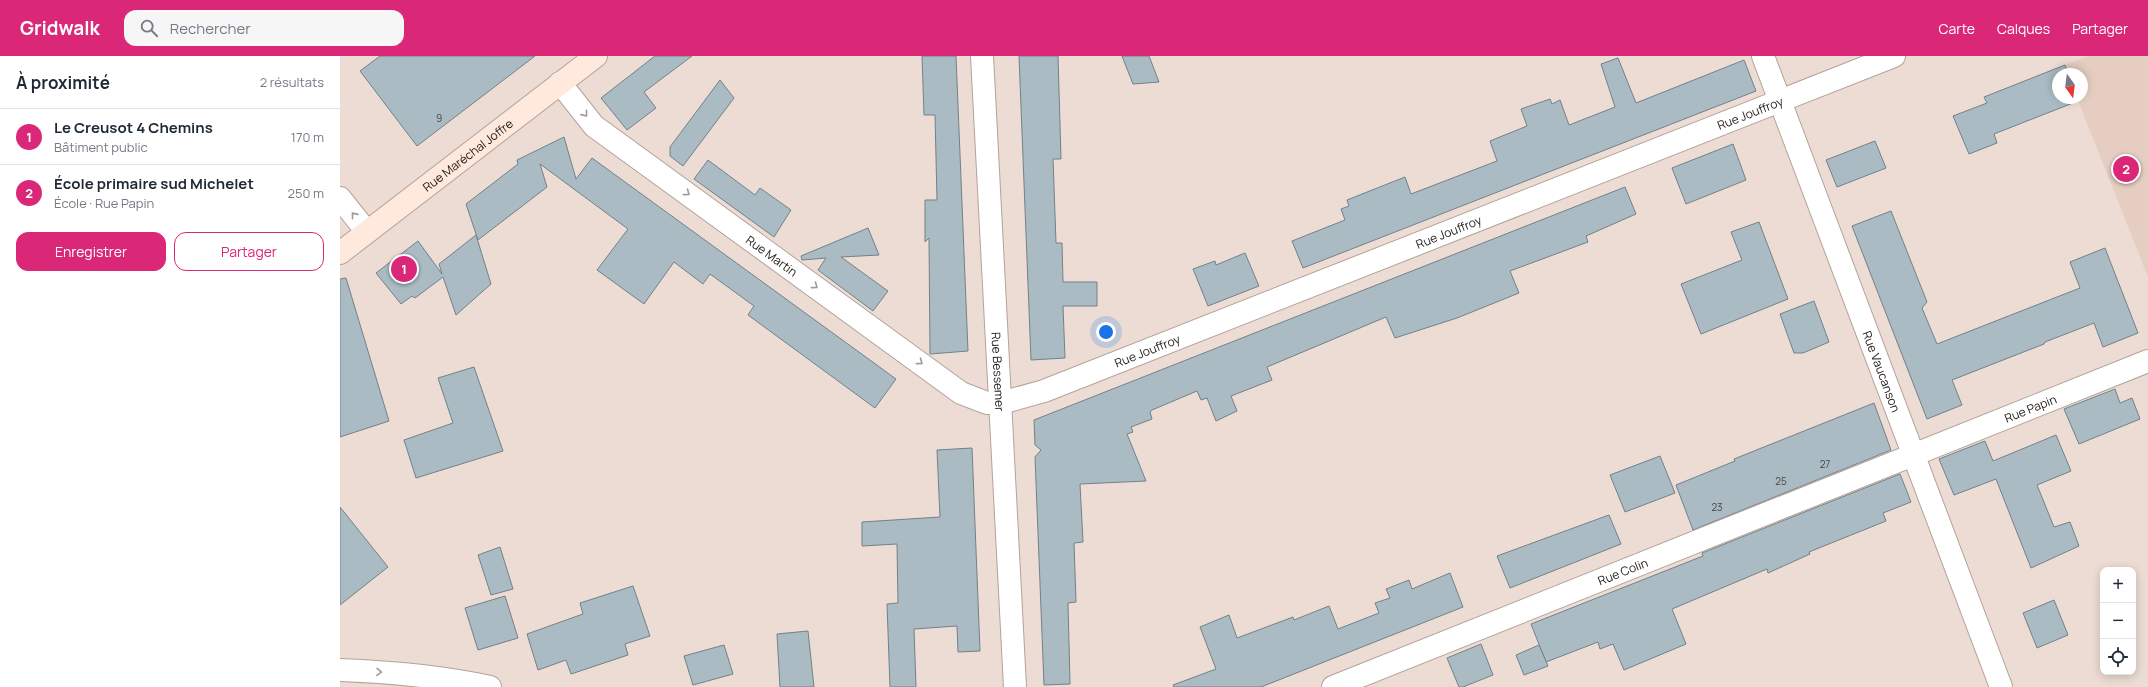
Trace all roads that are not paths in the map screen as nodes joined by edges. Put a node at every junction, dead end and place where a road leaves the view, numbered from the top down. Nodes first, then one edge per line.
1 (596, 56) edge
2 (982, 56) edge
3 (1763, 56) edge
4 (1894, 56) edge
5 (560, 83) junction
6 (1780, 101) junction
7 (340, 198) edge
8 (367, 232) junction
9 (340, 253) edge
10 (2148, 361) edge
11 (1001, 403) junction
12 (1914, 456) junction
13 (340, 670) edge
14 (490, 687) edge
15 (1015, 687) edge
16 (1333, 687) edge
17 (2001, 687) edge

1 - 5 main road, Rue Maréchal Joffre
2 - 11 street, Rue Bessemer
3 - 6 street, Rue Vaucanson
4 - 6 street, Rue Jouffroy
5 - 8 main road, Rue Maréchal Joffre
5 -> 11 street, Rue Martin
6 - 11 street, Rue Jouffroy
6 - 12 street, Rue Vaucanson
8 -> 7 street
8 - 9 main road, Rue Maréchal Joffre
10 - 12 street, Rue Papin
11 - 15 street, Rue Bessemer
12 - 16 street, Rue Colin
12 - 17 street, Rue Vaucanson
13 -> 14 street

